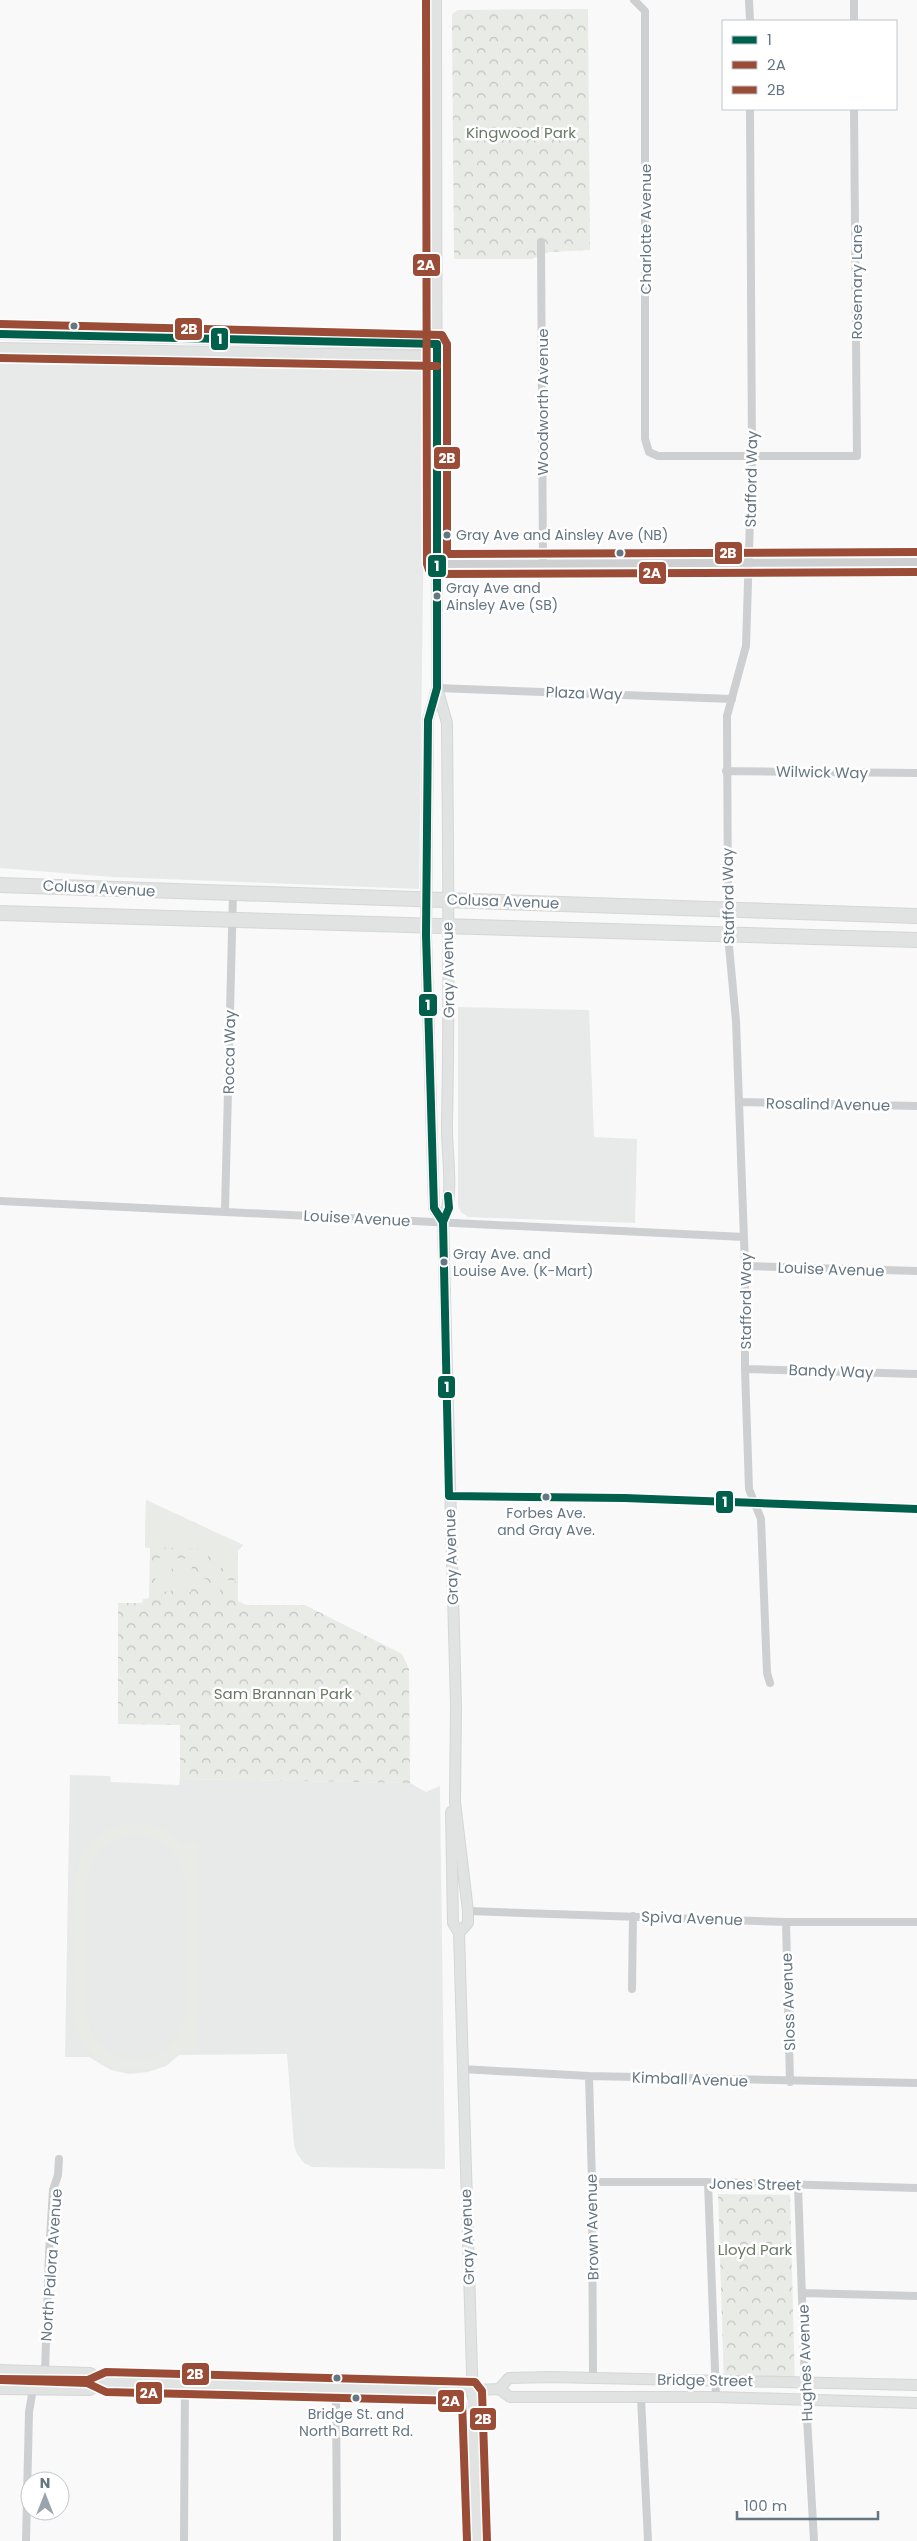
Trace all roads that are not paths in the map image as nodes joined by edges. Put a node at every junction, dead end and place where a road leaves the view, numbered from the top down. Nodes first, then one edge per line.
1 (436, 0) edge
2 (634, 0) edge
3 (749, 0) edge
4 (854, 0) edge
5 (750, 20) edge
6 (854, 20) edge
7 (750, 110) edge
8 (854, 110) edge
9 (541, 242) dead end
10 (0, 334) edge
11 (437, 344) junction
12 (0, 348) edge
13 (437, 356) junction
14 (752, 456) junction
15 (917, 562) edge
16 (543, 563) junction
17 (438, 564) junction
18 (749, 564) junction
19 (437, 688) junction
20 (732, 699) junction
21 (726, 770) junction
22 (917, 774) edge
23 (0, 885) edge
24 (233, 893) junction
25 (426, 898) junction
26 (448, 900) junction
27 (728, 912) junction
28 (0, 913) edge
29 (917, 916) edge
30 (232, 919) junction
31 (426, 926) junction
32 (447, 926) junction
33 (728, 934) junction
34 (917, 940) edge
35 (739, 1102) junction
36 (917, 1106) edge
37 (0, 1201) edge
38 (225, 1210) junction
39 (443, 1222) junction
40 (744, 1237) junction
41 (745, 1266) junction
42 (917, 1271) edge
43 (745, 1369) junction
44 (917, 1374) edge
45 (449, 1496) junction
46 (756, 1505) junction
47 (917, 1509) edge
48 (770, 1683) dead end
49 (455, 1802) junction
50 (468, 1911) junction
51 (633, 1916) junction
52 (786, 1922) junction
53 (917, 1922) edge
54 (460, 1933) junction
55 (632, 1989) dead end
56 (462, 2069) junction
57 (589, 2076) junction
58 (790, 2082) junction
59 (917, 2083) edge
60 (59, 2159) dead end
61 (592, 2182) junction
62 (708, 2182) junction
63 (798, 2184) junction
64 (917, 2188) edge
65 (803, 2293) junction
66 (917, 2296) edge
67 (0, 2370) edge
68 (45, 2372) junction
69 (90, 2373) junction
70 (593, 2378) junction
71 (715, 2380) junction
72 (106, 2382) junction
73 (805, 2382) junction
74 (185, 2384) junction
75 (917, 2385) edge
76 (0, 2387) edge
77 (336, 2388) junction
78 (33, 2389) junction
79 (499, 2389) junction
80 (472, 2391) junction
81 (716, 2397) junction
82 (641, 2398) junction
83 (806, 2400) junction
84 (917, 2403) edge
85 (26, 2541) edge
86 (184, 2541) edge
87 (337, 2541) edge
88 (477, 2541) edge
89 (648, 2541) edge
90 (814, 2541) edge

1 - 11 main road, Gray Avenue
2 - 14 street, Charlotte Avenue
3 - 5 street
4 - 6 street
7 - 14 street, Stafford Way
8 - 14 street, Rosemary Lane
9 - 16 street, Woodworth Avenue
10 - 11 main road
11 - 13 main road, Gray Avenue
12 - 13 main road
13 - 17 main road, Gray Avenue
14 - 18 street, Stafford Way
15 - 18 street
16 - 17 street
16 - 18 street
17 - 19 main road, Gray Avenue
18 - 20 street, Stafford Way
19 - 20 street, Plaza Way
19 - 25 main road, Gray Avenue
19 - 26 main road, Gray Avenue
20 - 21 street, Stafford Way
21 - 22 street, Wilwick Way
21 - 27 street, Stafford Way
23 - 24 highway, Colusa Avenue
24 - 25 highway, Colusa Avenue
24 - 30 street, Rocca Way
25 - 26 highway, Colusa Avenue
25 - 31 main road, Gray Avenue
26 - 27 highway, Colusa Avenue
26 - 32 main road, Gray Avenue
27 - 29 highway, Colusa Avenue
27 - 33 street, Stafford Way
28 - 30 highway, Colusa Avenue
30 - 31 highway, Colusa Avenue
30 - 38 street, Rocca Way
31 - 32 highway, Colusa Avenue
31 - 39 main road, Gray Avenue
32 - 33 highway, Colusa Avenue
32 - 39 main road, Gray Avenue
33 - 34 highway, Colusa Avenue
33 - 35 street, Stafford Way
35 - 36 street, Rosalind Avenue
35 - 40 street, Stafford Way
37 - 38 street, Louise Avenue
38 - 39 street, Louise Avenue
39 - 40 street, Louise Avenue
39 - 45 main road, Gray Avenue
40 - 41 street, Stafford Way
41 - 42 street, Louise Avenue
41 - 43 street, Stafford Way
43 - 44 street, Bandy Way
43 - 46 street, Stafford Way
45 - 46 street
45 - 49 main road, Gray Avenue
46 - 47 street
46 - 48 street, Stafford Way
49 - 50 main road, Gray Avenue
49 - 54 main road, Gray Avenue
50 - 51 street, Spiva Avenue
50 - 54 main road, Gray Avenue
51 - 52 street, Spiva Avenue
51 - 55 street
52 - 53 street, Spiva Avenue
52 - 58 street, Sloss Avenue
54 - 56 main road, Gray Avenue
56 - 57 street, Kimball Avenue
56 - 80 main road, Gray Avenue
57 - 58 street, Kimball Avenue
57 - 61 street, Brown Avenue
58 - 59 street, Kimball Avenue
60 - 68 street, North Palora Avenue
61 - 62 street, Jones Street
61 - 70 street, Brown Avenue
62 - 63 street, Jones Street
62 - 71 street
63 - 64 street, Jones Street
63 - 65 street, Hughes Avenue
65 - 66 street
65 - 73 street, Hughes Avenue
67 - 68 main road, Bridge Street
68 - 69 main road, Bridge Street
68 - 76 main road
69 - 72 main road, Bridge Street
69 - 78 main road
70 - 71 main road, Bridge Street
70 - 79 main road, Bridge Street
71 - 73 main road, Bridge Street
71 - 81 street
72 - 74 main road, Bridge Street
72 - 78 main road, Bridge Street
73 - 75 main road, Bridge Street
73 - 83 street, Hughes Avenue
74 - 77 main road, Bridge Street
74 - 86 street
76 - 78 main road, Bridge Street
77 - 80 main road, Bridge Street
77 - 87 street
78 - 85 street
79 - 80 main road, Bridge Street
79 - 82 main road, Bridge Street
80 - 88 main road, Gray Avenue
81 - 82 main road, Bridge Street
81 - 83 main road, Bridge Street
82 - 89 street
83 - 84 main road, Bridge Street
83 - 90 street, Hughes Avenue

